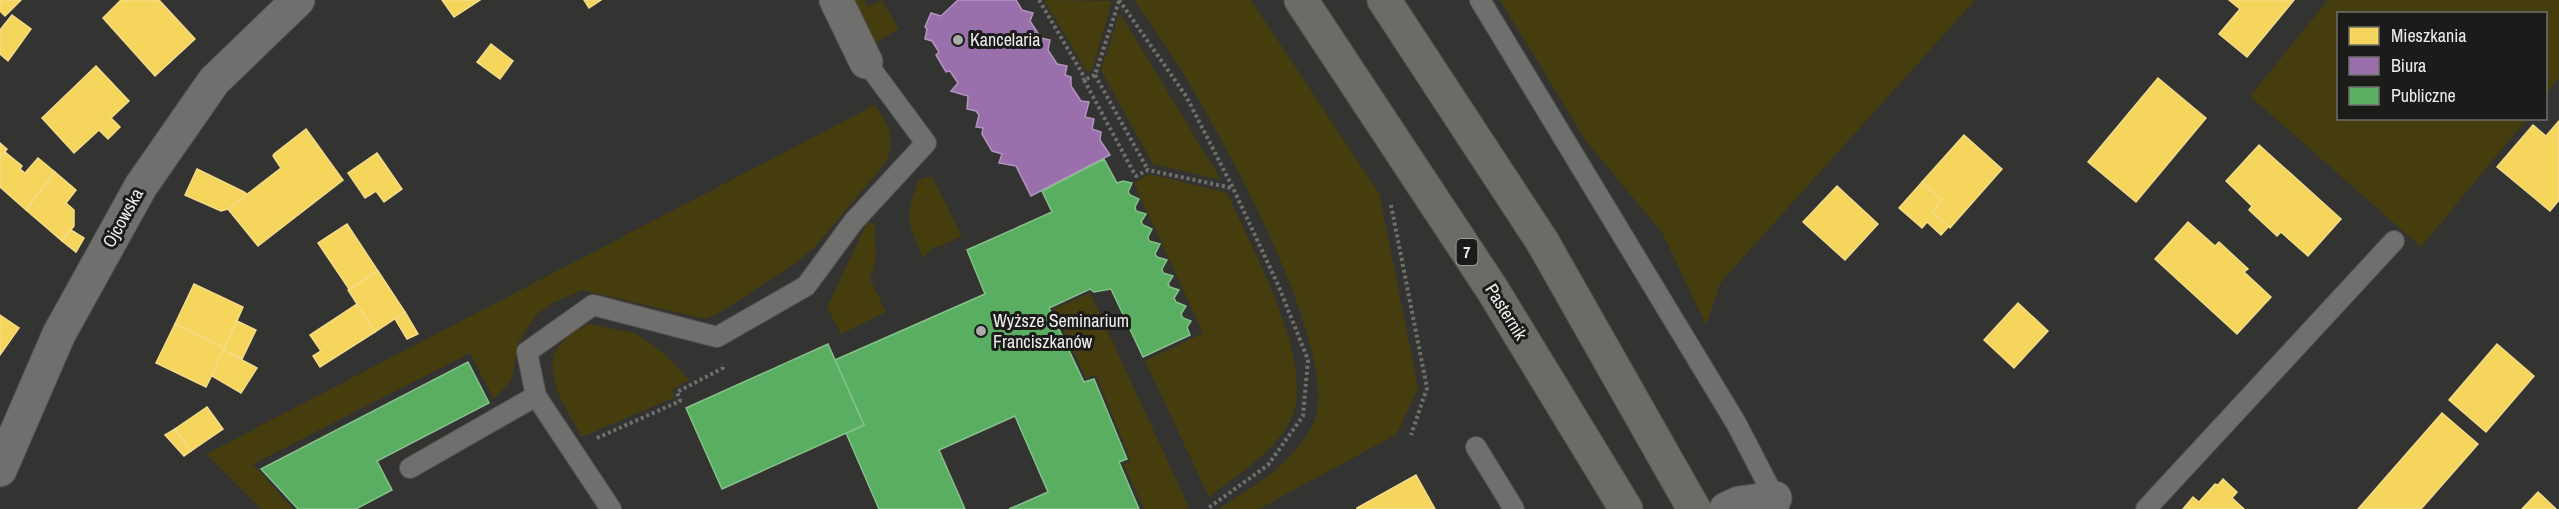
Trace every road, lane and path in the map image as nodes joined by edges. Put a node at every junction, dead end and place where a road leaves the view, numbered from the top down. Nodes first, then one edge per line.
1 (298, 0) edge
2 (836, 0) edge
3 (1039, 0) edge
4 (1119, 0) edge
5 (1301, 0) edge
6 (1384, 0) edge
7 (1480, 0) edge
8 (866, 62) joint
9 (1095, 75) junction
10 (1084, 80) junction
11 (1148, 170) junction
12 (1233, 188) junction
13 (1390, 197) dead end
14 (2394, 241) dead end
15 (717, 337) junction
16 (536, 396) junction
17 (1411, 435) dead end
18 (1476, 447) dead end
19 (572, 449) junction
20 (410, 468) dead end
21 (0, 470) edge
22 (1778, 503) edge
23 (611, 509) edge
24 (1207, 509) edge
25 (1514, 509) edge
26 (1626, 509) edge
27 (1694, 509) edge
28 (1726, 509) edge
29 (2146, 509) edge

1 - 21 street, Ojcowska
2 - 8 street
3 - 10 path
4 - 9 path
4 - 12 path
5 - 26 main road, Pasternik / 7
6 - 27 main road
7 - 22 lane
8 - 15 lane
9 - 10 path
9 - 11 path
10 - 11 path
11 - 12 path
12 - 24 path
13 - 17 path
14 - 29 lane
15 - 16 lane
15 - 19 path
16 - 19 lane
16 - 20 lane
18 - 25 lane
19 - 23 lane
22 - 28 street

